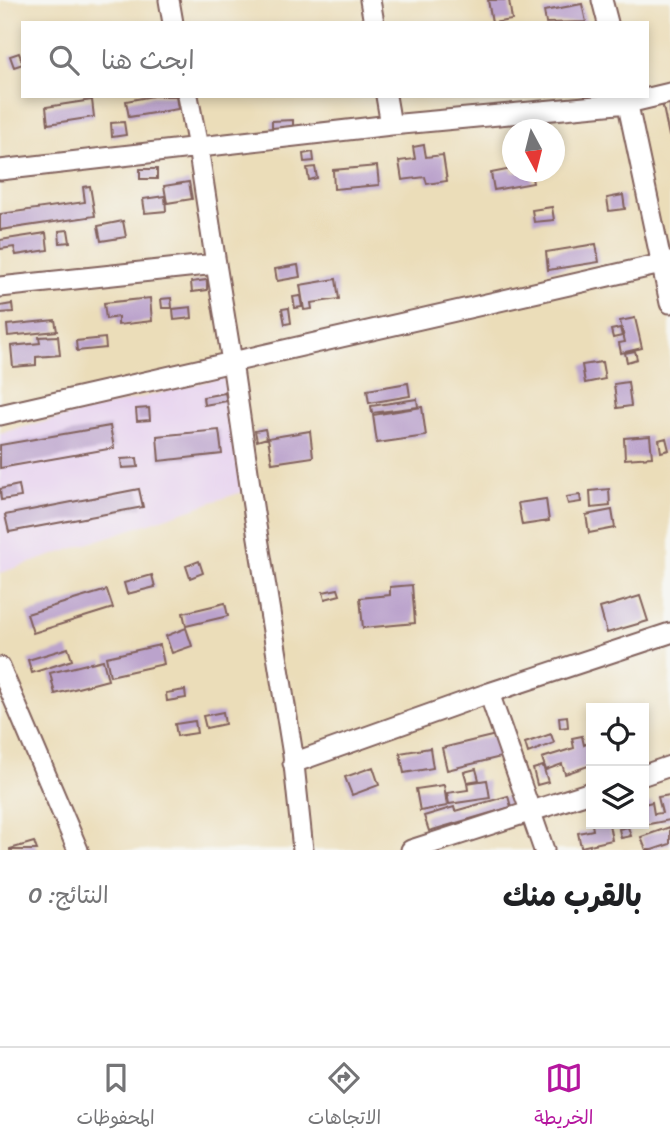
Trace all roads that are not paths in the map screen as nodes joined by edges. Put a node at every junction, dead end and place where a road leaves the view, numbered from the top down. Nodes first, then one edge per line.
1 (169, 0) edge
2 (370, 0) edge
3 (602, 0) edge
4 (173, 21) edge
5 (374, 21) edge
6 (607, 21) edge
7 (670, 93) edge
8 (649, 96) edge
9 (188, 98) edge
10 (386, 98) edge
11 (627, 100) edge
12 (391, 125) junction
13 (198, 147) junction
14 (0, 170) edge
15 (666, 263) edge
16 (215, 264) junction
17 (0, 287) edge
18 (670, 303) edge
19 (232, 362) junction
20 (0, 415) edge
21 (670, 633) edge
22 (0, 667) edge
23 (489, 693) junction
24 (293, 764) junction
25 (670, 766) edge
26 (649, 773) edge
27 (586, 794) edge
28 (530, 811) junction
29 (78, 850) edge
30 (303, 850) edge
31 (411, 850) edge
32 (544, 850) edge

1 - 4 street
2 - 5 street
3 - 6 street
7 - 8 street
9 - 13 street
10 - 12 street
11 - 12 street
11 - 15 street
12 - 13 street
13 - 14 street
13 - 16 street
15 - 18 street
15 - 19 street
16 - 17 street
16 - 19 street
19 - 20 street
19 - 24 street
21 - 23 street
22 - 29 street
23 - 24 street
23 - 28 street
24 - 30 street
25 - 26 street
27 - 28 street
28 - 31 street
28 - 32 street

